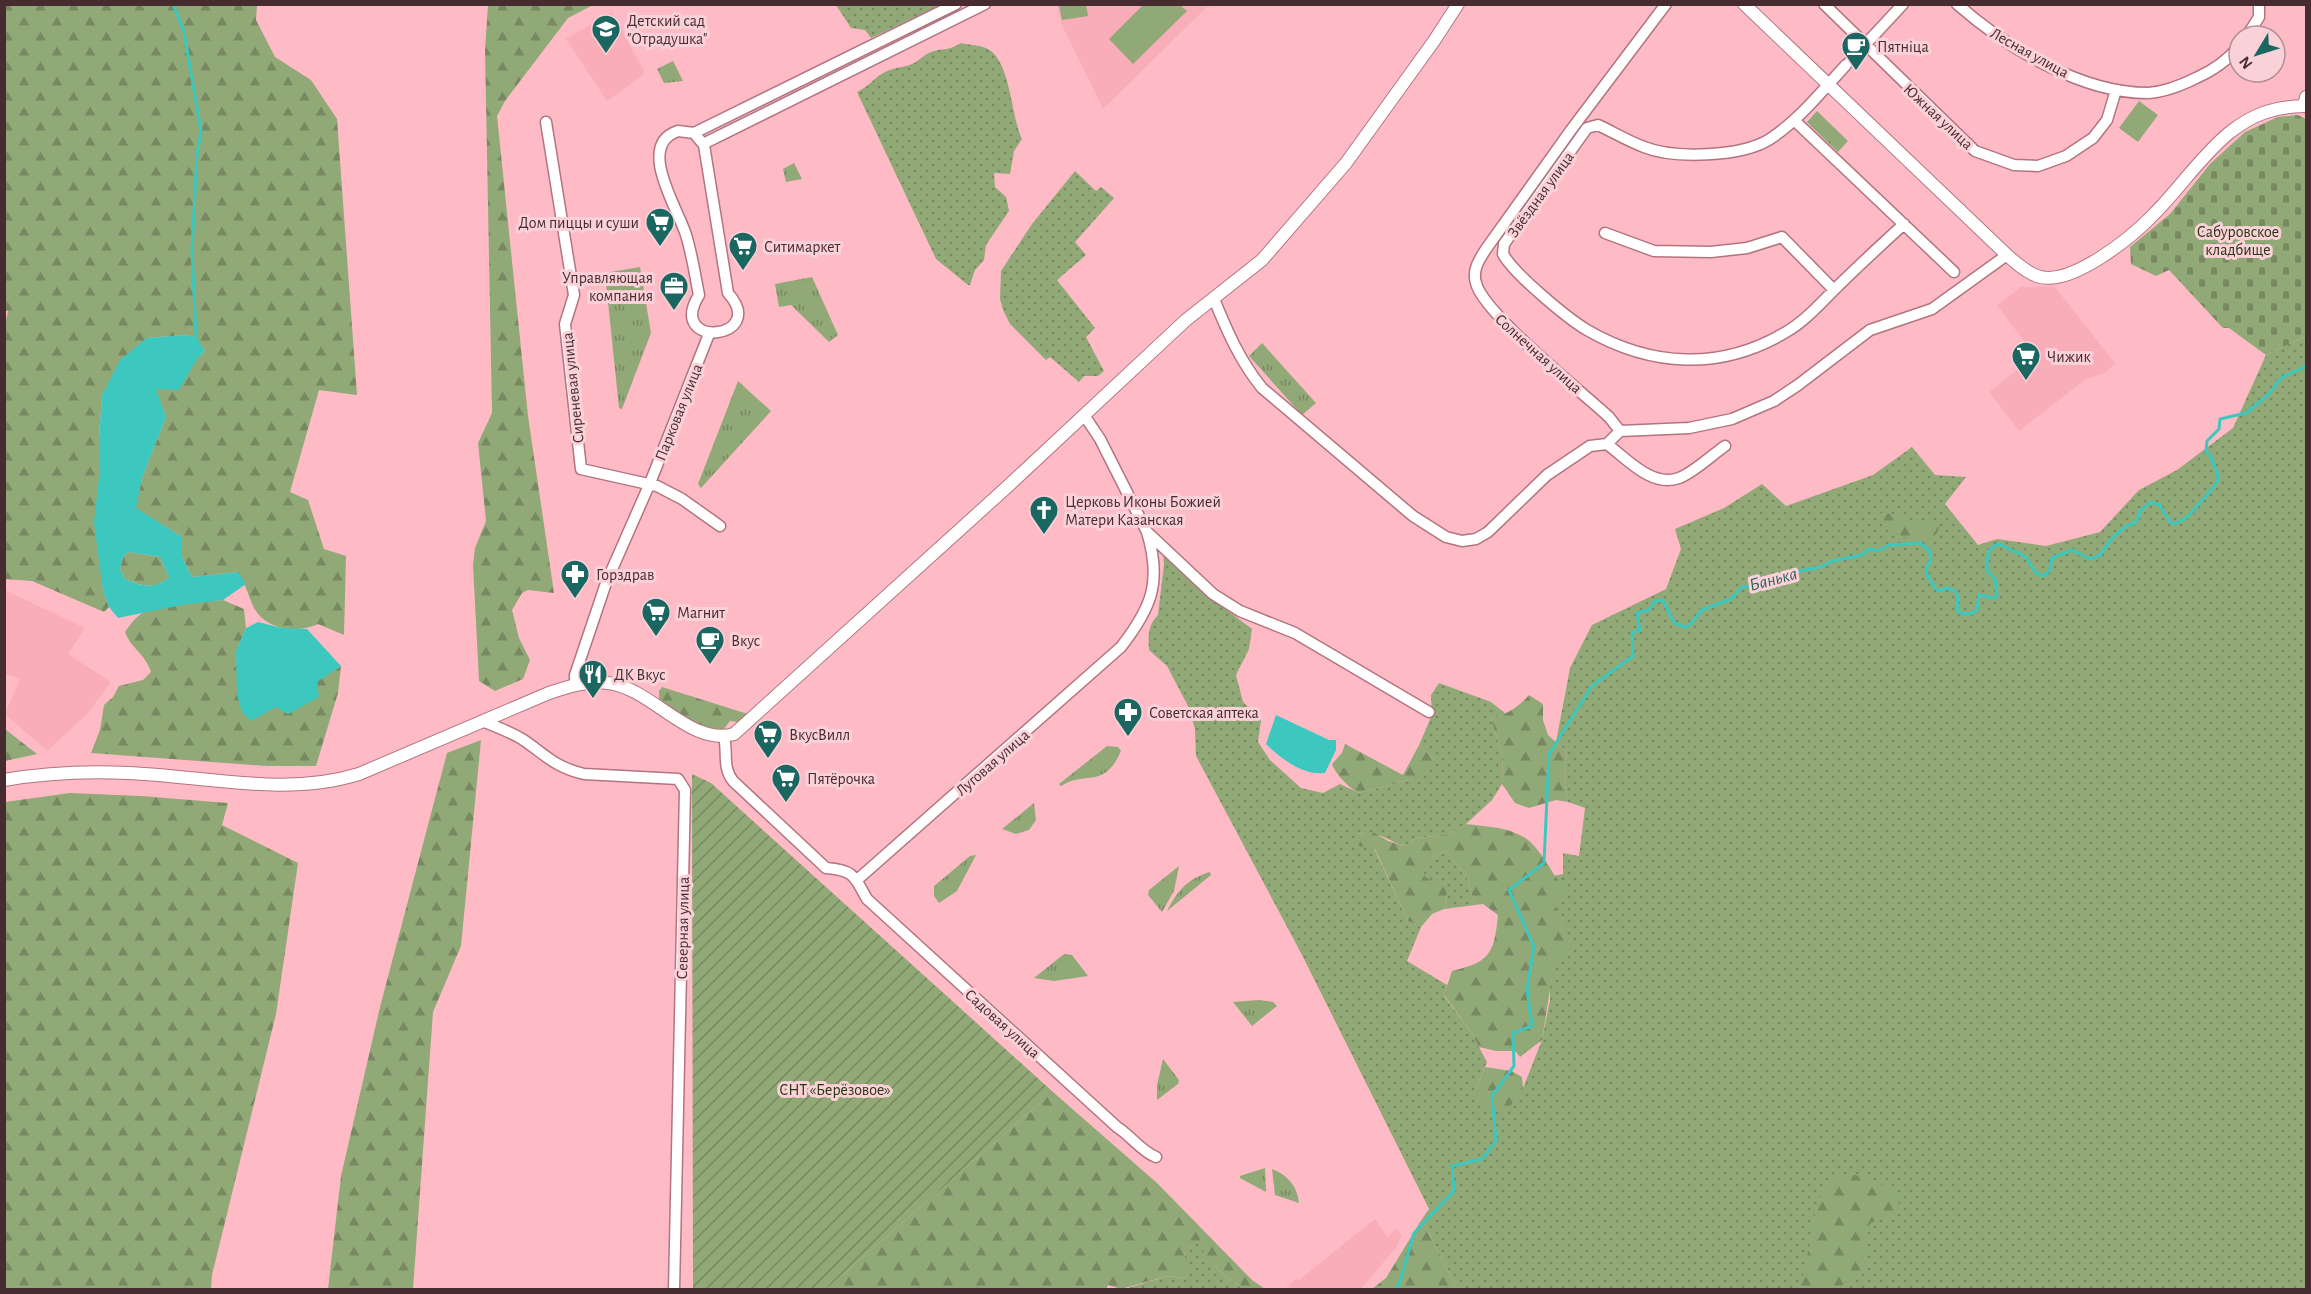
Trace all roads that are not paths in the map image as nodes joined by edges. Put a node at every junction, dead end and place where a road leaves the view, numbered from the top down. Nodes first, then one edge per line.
1 (956, 4) edge
2 (986, 4) edge
3 (1458, 4) edge
4 (1666, 4) edge
5 (1744, 4) edge
6 (1824, 4) edge
7 (1903, 4) edge
8 (1957, 4) edge
9 (2259, 4) edge
10 (2255, 24) edge
11 (1865, 45) junction
12 (2227, 57) edge
13 (1828, 84) junction
14 (2116, 90) junction
15 (2306, 103) edge
16 (1794, 120) junction
17 (546, 122) dead end
18 (694, 133) junction
19 (705, 146) junction
20 (1904, 224) junction
21 (1605, 233) dead end
22 (2007, 255) junction
23 (1954, 272) dead end
24 (1834, 290) junction
25 (1214, 299) junction
26 (709, 334) junction
27 (1084, 415) junction
28 (1620, 431) junction
29 (1607, 444) junction
30 (1725, 446) dead end
31 (650, 483) junction
32 (720, 526) dead end
33 (1147, 532) junction
34 (575, 685) junction
35 (1430, 712) dead end
36 (482, 721) junction
37 (724, 737) junction
38 (4, 780) edge
39 (857, 880) junction
40 (1156, 1157) dead end
41 (674, 1290) edge

1 - 18 street
2 - 19 street
3 - 25 street
4 - 28 street, Солнечная улица
5 - 13 street
6 - 11 street, Южная улица
7 - 11 street
8 - 14 street, Лесная улица
9 - 10 street
11 - 13 street
11 - 14 street, Южная улица
12 - 14 street, Лесная улица
13 - 16 street
13 - 22 street
15 - 22 street
16 - 20 street
16 - 24 street, Звёздная улица
17 - 31 street, Сиреневая улица
18 - 19 street
18 - 26 street
19 - 26 street
20 - 23 street
20 - 24 street, Звёздная улица
21 - 24 street
22 - 28 street
25 - 27 street
25 - 29 street
26 - 31 street, Парковая улица
27 - 33 street
27 - 37 street
28 - 29 street
29 - 30 street
31 - 32 street, Сиреневая улица
31 - 34 street, Парковая улица
33 - 35 street
33 - 39 street, Луговая улица
34 - 36 street
34 - 37 street
36 - 38 street
36 - 41 street, Северная улица
37 - 39 street
39 - 40 street, Садовая улица

